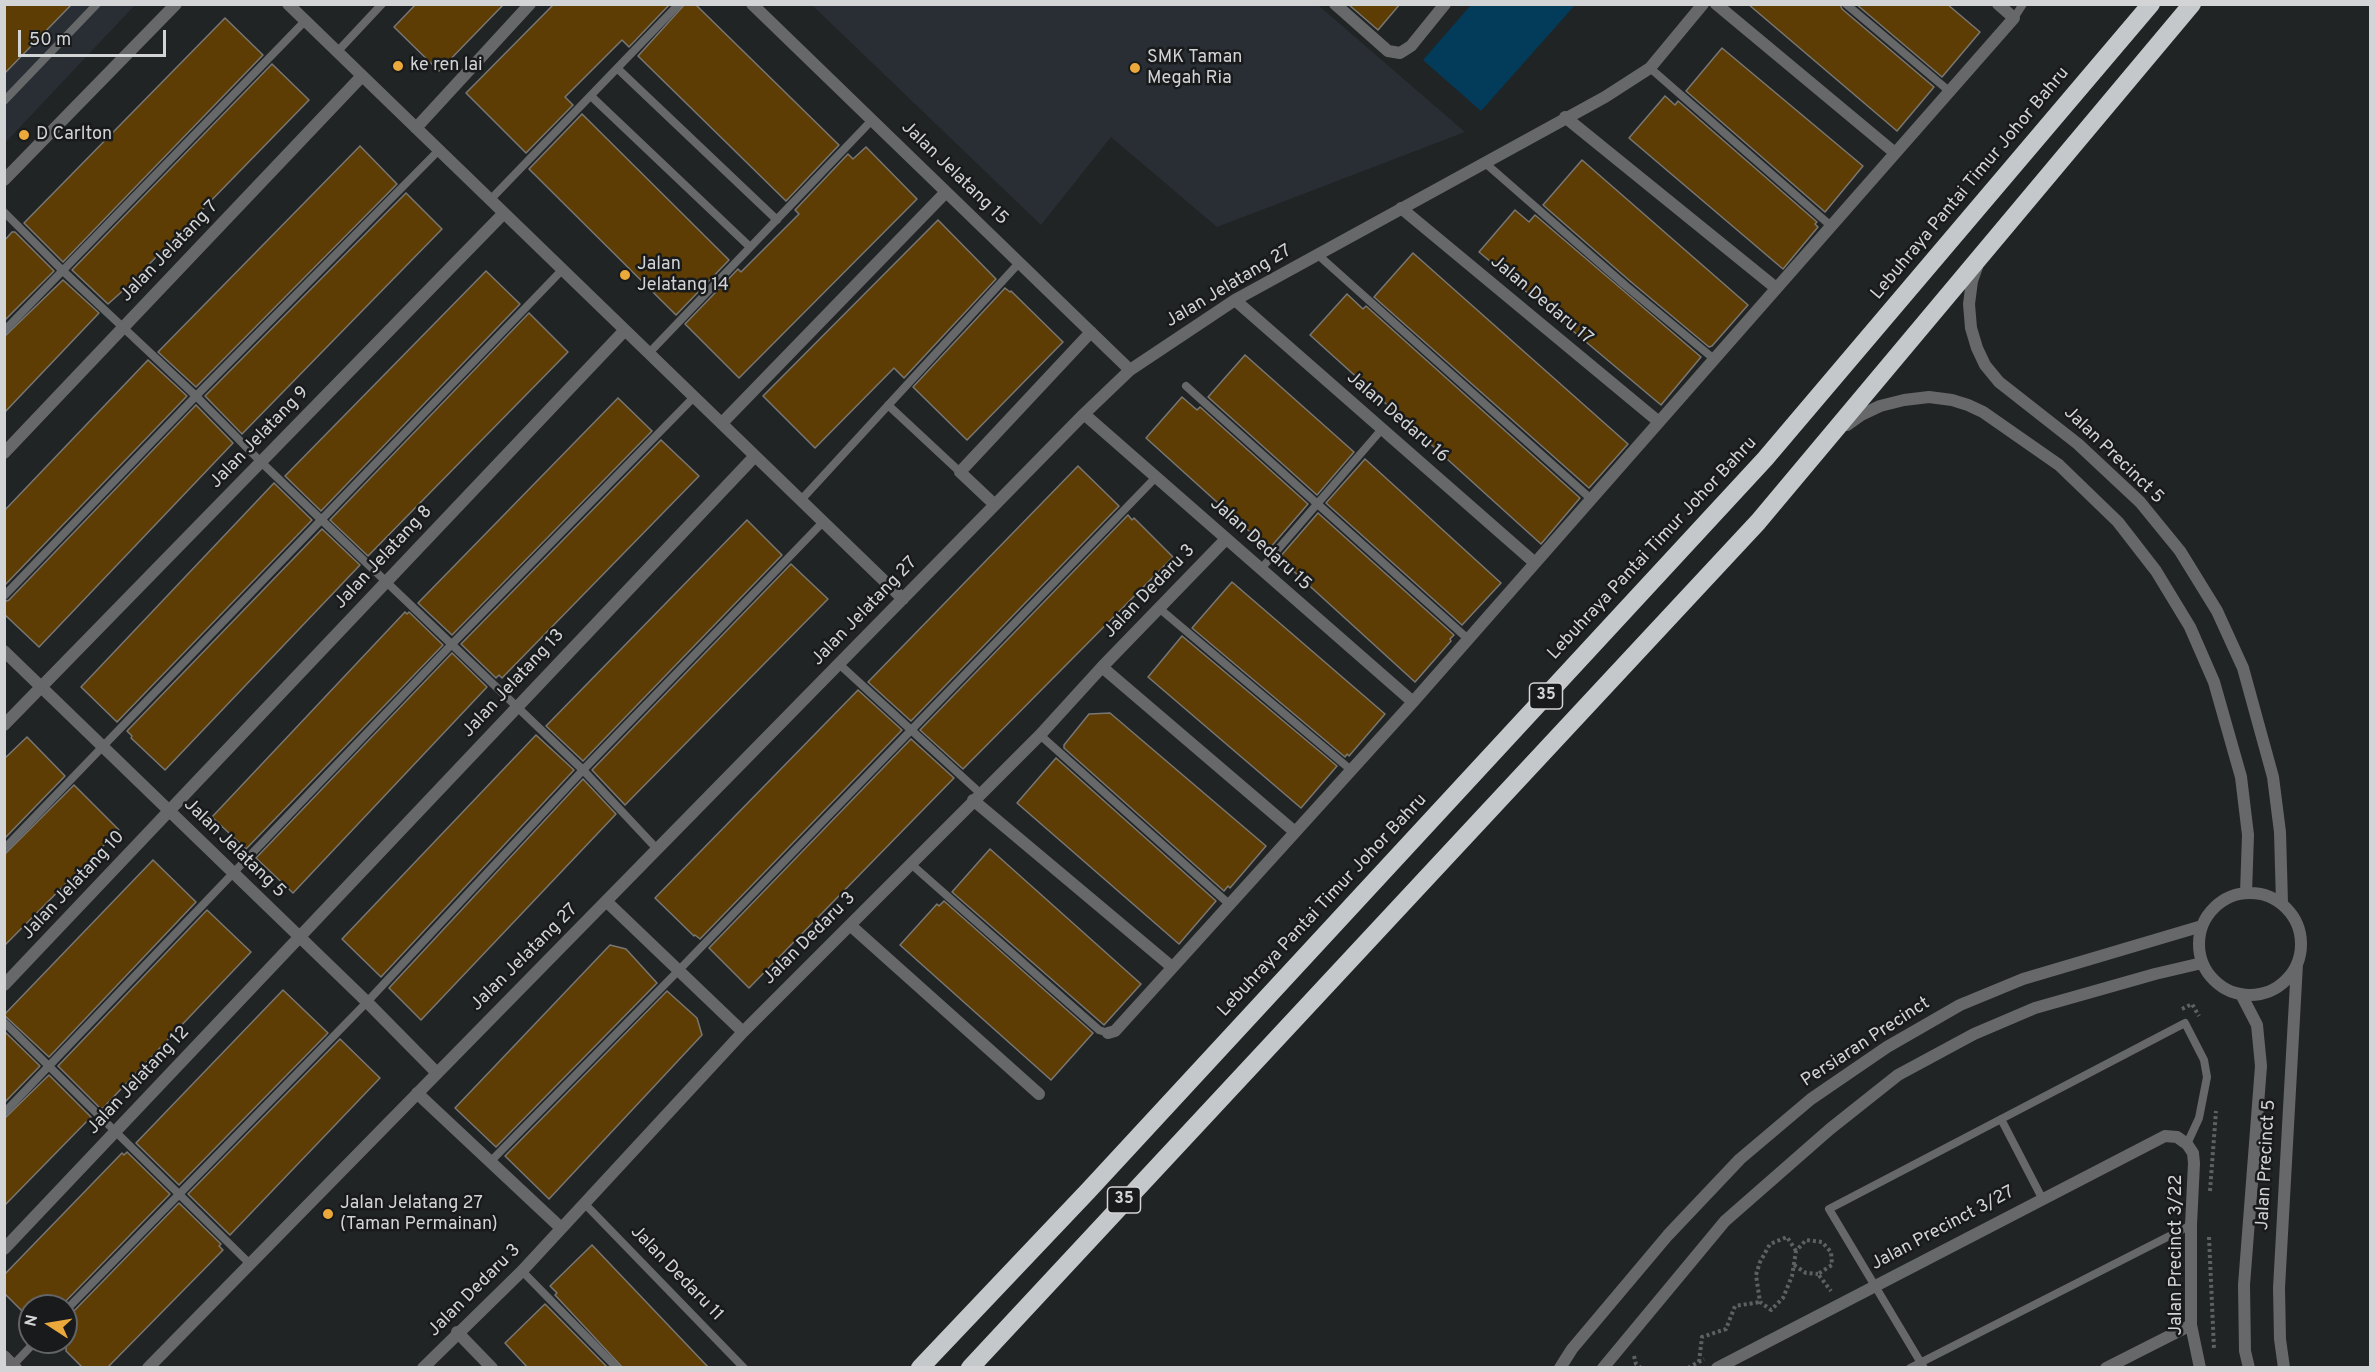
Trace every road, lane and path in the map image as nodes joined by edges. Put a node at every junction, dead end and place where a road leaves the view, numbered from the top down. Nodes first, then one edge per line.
1 (97, 4) edge
2 (176, 4) edge
3 (288, 4) edge
4 (382, 4) edge
5 (530, 4) edge
6 (679, 4) edge
7 (752, 4) edge
8 (1335, 4) edge
9 (1445, 4) edge
10 (1702, 4) edge
11 (1716, 4) edge
12 (1846, 4) edge
13 (1998, 4) edge
14 (2023, 4) edge
15 (2151, 4) edge
16 (2192, 4) edge
17 (2014, 18) junction
18 (305, 21) junction
19 (337, 52) junction
20 (1650, 68) junction
21 (618, 69) junction
22 (362, 76) junction
23 (1949, 91) junction
24 (591, 97) junction
25 (4, 101) edge
26 (1565, 117) junction
27 (872, 120) junction
28 (416, 129) junction
29 (439, 150) junction
30 (1895, 153) junction
31 (1484, 162) junction
32 (4, 180) edge
33 (945, 192) junction
34 (490, 200) junction
35 (1401, 208) junction
36 (4, 212) edge
37 (504, 213) junction
38 (777, 220) junction
39 (1831, 226) junction
40 (750, 247) junction
41 (1317, 254) junction
42 (1982, 255) junction
43 (1019, 263) junction
44 (62, 270) junction
45 (562, 270) junction
46 (1776, 288) junction
47 (1235, 300) junction
48 (123, 328) junction
49 (625, 330) junction
50 (4, 331) edge
51 (1091, 332) junction
52 (648, 353) junction
53 (1714, 359) junction
54 (1130, 370) junction
55 (1186, 386) dead end
56 (196, 396) junction
57 (694, 397) junction
58 (888, 405) junction
59 (1084, 414) junction
60 (1659, 422) junction
61 (722, 423) junction
62 (1382, 429) junction
63 (1831, 436) junction
64 (4, 453) edge
65 (755, 456) junction
66 (261, 462) junction
67 (960, 472) junction
68 (1156, 476) junction
69 (1591, 499) junction
70 (801, 500) junction
71 (995, 505) junction
72 (1317, 505) junction
73 (322, 520) junction
74 (823, 522) junction
75 (1226, 540) junction
76 (1535, 564) junction
77 (1260, 570) junction
78 (386, 582) junction
79 (4, 596) edge
80 (903, 599) junction
81 (1160, 609) junction
82 (1468, 639) junction
83 (452, 645) junction
84 (4, 651) edge
85 (839, 664) junction
86 (1102, 667) junction
87 (41, 688) junction
88 (1413, 702) junction
89 (518, 706) junction
90 (4, 725) edge
91 (912, 728) junction
92 (1040, 735) junction
93 (103, 747) junction
94 (583, 770) junction
95 (1351, 770) junction
96 (977, 797) junction
97 (169, 812) junction
98 (1295, 832) junction
99 (4, 849) edge
100 (657, 849) junction
101 (911, 864) junction
102 (233, 873) junction
103 (2246, 893) junction
104 (606, 901) junction
105 (2282, 903) junction
106 (1229, 904) junction
107 (850, 925) junction
108 (2202, 926) junction
109 (299, 937) junction
110 (2202, 963) junction
111 (2297, 964) junction
112 (1172, 967) junction
113 (680, 969) junction
114 (4, 985) edge
115 (2242, 996) junction
116 (367, 1002) junction
117 (2171, 1014) dead end
118 (2202, 1022) dead end
119 (4, 1023) edge
120 (743, 1032) junction
121 (1108, 1033) joint
122 (50, 1067) junction
123 (437, 1073) junction
124 (417, 1093) junction
125 (1039, 1094) dead end
126 (2217, 1104) dead end
127 (4, 1113) edge
128 (2001, 1119) junction
129 (115, 1132) junction
130 (2187, 1144) junction
131 (491, 1161) junction
132 (179, 1193) junction
133 (2210, 1196) dead end
134 (2042, 1198) junction
135 (585, 1203) junction
136 (2191, 1225) junction
137 (561, 1228) junction
138 (2209, 1230) dead end
139 (4, 1249) edge
140 (1796, 1251) junction
141 (250, 1264) junction
142 (1794, 1264) junction
143 (522, 1270) junction
144 (1818, 1274) junction
145 (1876, 1285) junction
146 (1831, 1291) dead end
147 (78, 1298) edge
148 (1760, 1302) junction
149 (2191, 1325) junction
150 (1007, 1328) junction
151 (457, 1332) junction
152 (1632, 1350) dead end
153 (2214, 1357) dead end
154 (1699, 1362) dead end
155 (1922, 1365) edge
156 (1606, 1366) edge
157 (148, 1368) edge
158 (423, 1368) edge
159 (492, 1368) edge
160 (617, 1368) edge
161 (744, 1368) edge
162 (920, 1368) edge
163 (970, 1368) edge
164 (982, 1368) edge
165 (1560, 1368) edge
166 (1641, 1368) edge
167 (1717, 1368) edge
168 (1910, 1368) edge
169 (2106, 1368) edge
170 (2200, 1368) edge
171 (2249, 1368) edge
172 (2284, 1368) edge

1 - 25 lane
2 - 32 street
3 - 18 street
4 - 19 lane
5 - 28 street
6 - 21 lane
7 - 27 street, Jalan Jelatang 15
8 - 9 street
10 - 20 street, Jalan Jelatang 27
11 - 30 street
12 - 23 lane
13 - 17 street
14 - 17 lane
15 - 162 highway, Lebuhraya Pantai Timur Johor Bahru / 35
16 - 42 highway, 35
17 - 23 street
18 - 19 street
18 - 44 lane
19 - 22 street
20 - 26 street, Jalan Jelatang 27
20 - 39 lane
21 - 24 lane
21 - 38 lane
22 - 28 street
22 - 48 street, Jalan Jelatang 7
23 - 30 street
24 - 34 lane
24 - 40 lane
26 - 31 street, Jalan Jelatang 27
26 - 46 street
27 - 33 street, Jalan Jelatang 15
27 - 38 lane
28 - 29 street
29 - 34 street
29 - 56 lane
30 - 39 street
31 - 35 street, Jalan Jelatang 27
31 - 53 lane
33 - 43 street, Jalan Jelatang 15
33 - 61 street
34 - 37 street
35 - 41 street, Jalan Jelatang 27
35 - 60 street, Jalan Dedaru 17
36 - 44 lane
37 - 45 street
37 - 66 street, Jalan Jelatang 9
38 - 40 lane
39 - 46 street
40 - 52 lane
41 - 47 street, Jalan Jelatang 27
41 - 69 lane
42 - 63 highway, 35
42 - 105 street, Jalan Precinct 5
43 - 51 street, Jalan Jelatang 15
43 - 58 lane
44 - 48 lane
44 - 50 lane
45 - 49 street
45 - 73 lane
46 - 53 street
47 - 54 street, Jalan Jelatang 27
47 - 62 street, Jalan Dedaru 16
48 - 56 lane
48 - 64 street, Jalan Jelatang 7
49 - 52 street
49 - 78 street, Jalan Jelatang 8
51 - 54 street, Jalan Jelatang 15
51 - 67 street
52 - 57 street
53 - 60 street
54 - 59 street, Jalan Jelatang 27
55 - 72 lane
56 - 66 lane
56 - 79 lane
57 - 61 street
57 - 83 lane
58 - 67 lane
58 - 70 lane
59 - 68 street, Jalan Dedaru 15
59 - 71 street, Jalan Jelatang 27
60 - 69 street
61 - 65 street
62 - 72 lane
62 - 76 street, Jalan Dedaru 16
63 - 103 street
63 - 150 highway, 35
65 - 70 street
65 - 89 street, Jalan Jelatang 13
66 - 73 lane
66 - 87 street, Jalan Jelatang 9
67 - 71 street
68 - 75 street, Jalan Dedaru 15
68 - 91 lane
69 - 76 street
70 - 74 street
71 - 80 street, Jalan Jelatang 27
72 - 77 lane
72 - 82 lane
73 - 78 lane
73 - 93 lane
74 - 80 street
74 - 94 lane
75 - 77 street, Jalan Dedaru 15
75 - 81 street, Jalan Dedaru 3
76 - 82 street
77 - 88 street, Jalan Dedaru 15
78 - 83 lane
78 - 97 street, Jalan Jelatang 8
80 - 85 street, Jalan Jelatang 27
81 - 86 street, Jalan Dedaru 3
81 - 95 lane
82 - 88 street
83 - 89 lane
83 - 102 lane
84 - 87 street, Jalan Jelatang 5
85 - 91 lane
85 - 100 street, Jalan Jelatang 27
86 - 92 street, Jalan Dedaru 3
86 - 98 street
87 - 90 street
87 - 93 street, Jalan Jelatang 5
88 - 95 street
89 - 94 lane
89 - 109 street, Jalan Jelatang 13
91 - 96 lane
91 - 113 lane
92 - 96 street, Jalan Dedaru 3
92 - 106 lane
93 - 97 street, Jalan Jelatang 5
93 - 99 lane
94 - 100 lane
94 - 116 lane
95 - 98 street
96 - 101 street, Jalan Dedaru 3
96 - 112 street
97 - 102 street, Jalan Jelatang 5
97 - 114 street, Jalan Jelatang 10
98 - 106 street
100 - 104 street, Jalan Jelatang 27
101 - 107 street, Jalan Dedaru 3
101 - 121 lane
102 - 109 street, Jalan Jelatang 5
102 - 122 lane
103 - 105 street
103 - 108 street
104 - 113 street
104 - 123 street, Jalan Jelatang 27
105 - 111 street
106 - 112 street
107 - 120 street, Jalan Dedaru 3
107 - 125 street
108 - 110 street
108 - 165 street, Persiaran Precinct
109 - 116 street, Jalan Jelatang 5
109 - 129 street, Jalan Jelatang 12
110 - 115 street
110 - 156 street
111 - 115 street
111 - 172 street, Jalan Precinct 5
112 - 121 street
113 - 120 street
113 - 131 lane
115 - 171 street, Jalan Precinct 5
116 - 123 street, Jalan Jelatang 5
116 - 132 lane
117 - 118 path
119 - 122 lane
120 - 135 street, Jalan Dedaru 3
122 - 127 lane
122 - 129 lane
123 - 124 street, Jalan Jelatang 27
124 - 131 street
124 - 141 street, Jalan Jelatang 27
126 - 133 path
128 - 130 lane
128 - 134 lane
128 - 145 lane
129 - 132 lane
129 - 139 street, Jalan Jelatang 12
130 - 134 street, Jalan Precinct 3/27
130 - 136 street, Jalan Precinct 3/22
131 - 137 street
132 - 141 lane
132 - 147 lane
134 - 145 street, Jalan Precinct 3/27
135 - 137 street, Jalan Dedaru 3
135 - 161 lane, Jalan Dedaru 11
136 - 149 street, Jalan Precinct 3/22
136 - 155 lane
137 - 143 street, Jalan Dedaru 3
138 - 153 path
140 - 142 path
140 - 144 path
140 - 148 path
141 - 157 street, Jalan Jelatang 27
142 - 144 path
142 - 148 path
143 - 151 street, Jalan Dedaru 3
143 - 160 lane
144 - 146 path
145 - 155 lane
145 - 167 street, Jalan Precinct 3/27
148 - 154 path
149 - 169 street
149 - 170 street, Jalan Precinct 3/22
150 - 163 highway, 35
150 - 164 lane
151 - 158 street, Jalan Dedaru 3
151 - 159 street
152 - 166 path
155 - 168 lane

